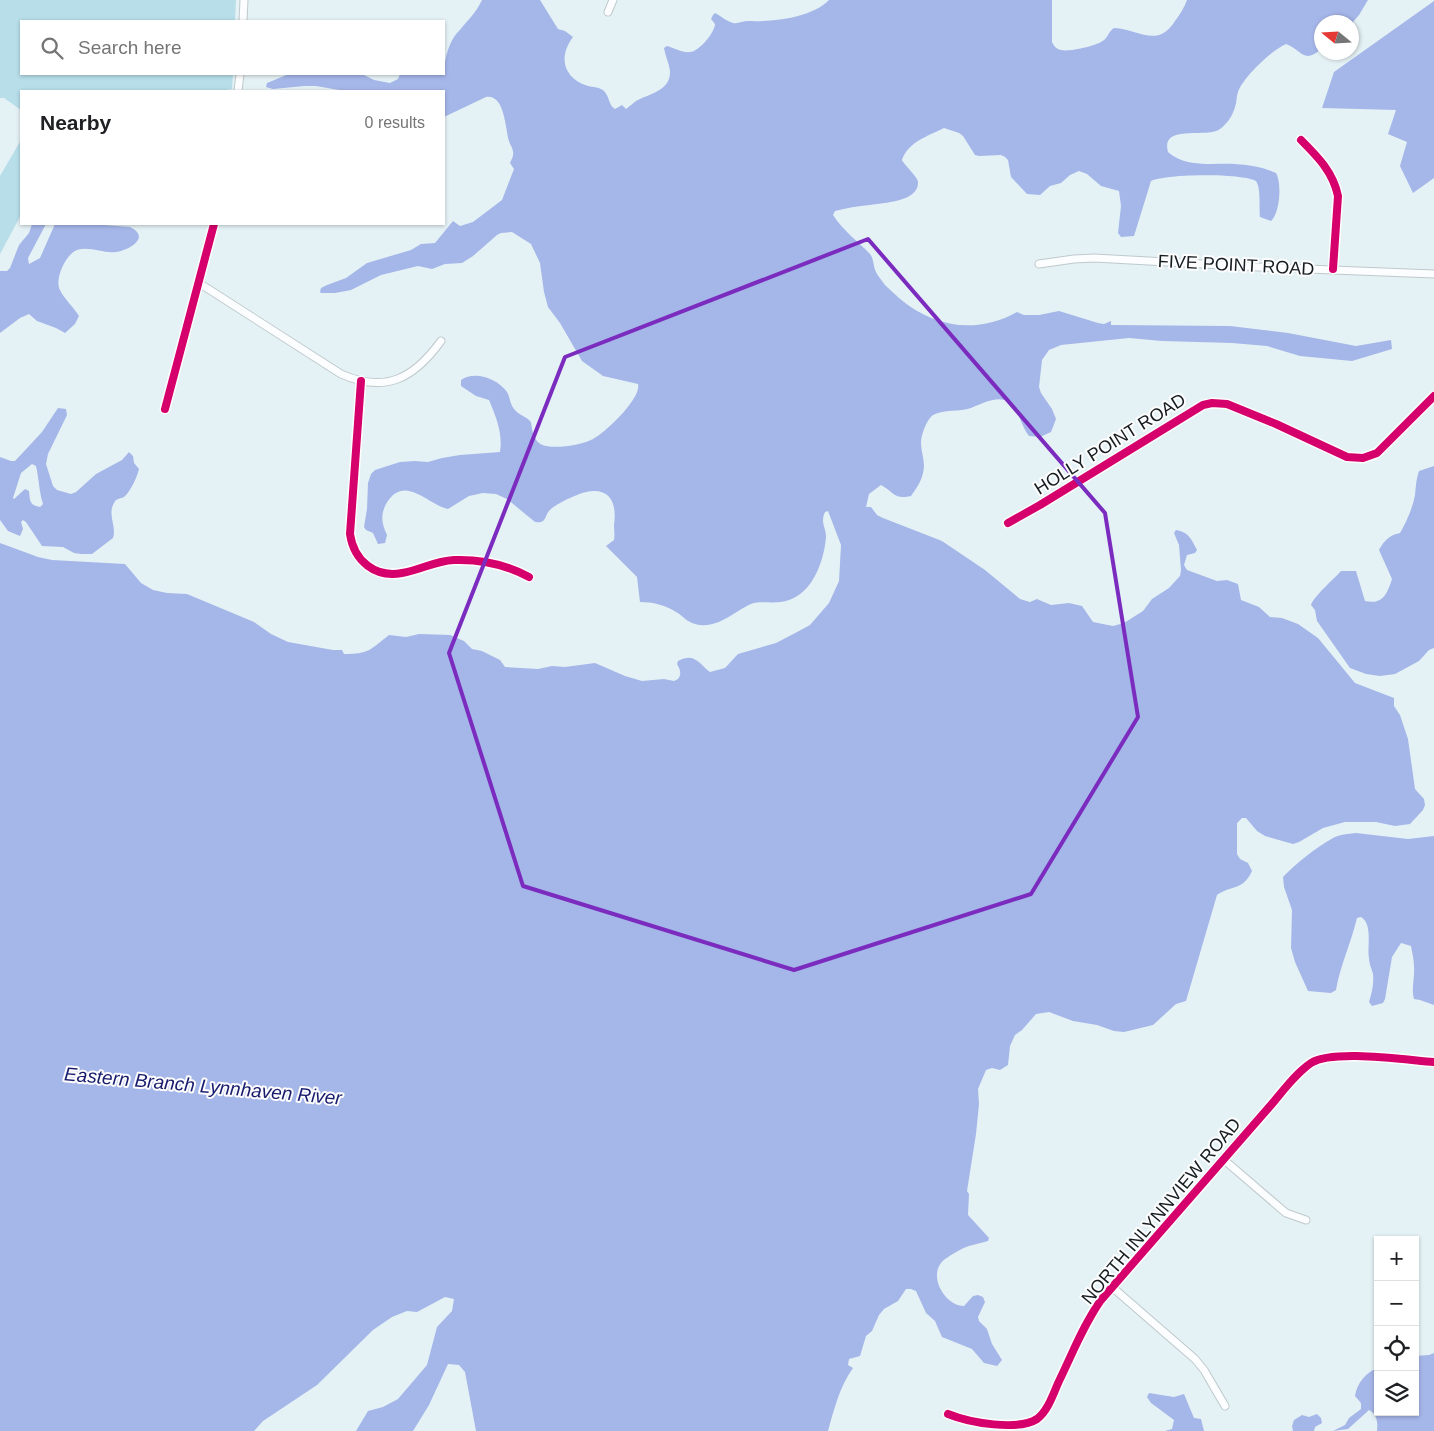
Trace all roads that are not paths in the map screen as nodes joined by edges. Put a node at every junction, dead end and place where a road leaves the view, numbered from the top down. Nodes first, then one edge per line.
1 (244, 0) edge
2 (613, 0) edge
3 (608, 12) dead end
4 (243, 20) edge
5 (240, 75) edge
6 (238, 90) edge
7 (1301, 140) dead end
8 (214, 225) edge
9 (1039, 264) dead end
10 (1332, 270) junction
11 (1434, 274) edge
12 (199, 283) junction
13 (441, 340) dead end
14 (361, 381) junction
15 (1434, 396) edge
16 (165, 409) dead end
17 (1008, 523) dead end
18 (529, 576) dead end
19 (1434, 1062) edge
20 (1224, 1159) junction
21 (1306, 1220) dead end
22 (1112, 1287) junction
23 (1225, 1406) dead end
24 (948, 1414) dead end

1 - 4 street
2 - 3 street
5 - 6 street
7 - 10 street
8 - 12 street
9 - 10 street, FIVE POINT ROAD
10 - 11 street, FIVE POINT ROAD
12 - 14 street
12 - 16 street
13 - 14 street
14 - 18 street
15 - 17 street, HOLLY POINT ROAD
19 - 20 street, NORTH INLYNNVIEW ROAD
20 - 21 street
20 - 22 street, NORTH INLYNNVIEW ROAD
22 - 23 street
22 - 24 street, NORTH INLYNNVIEW ROAD

